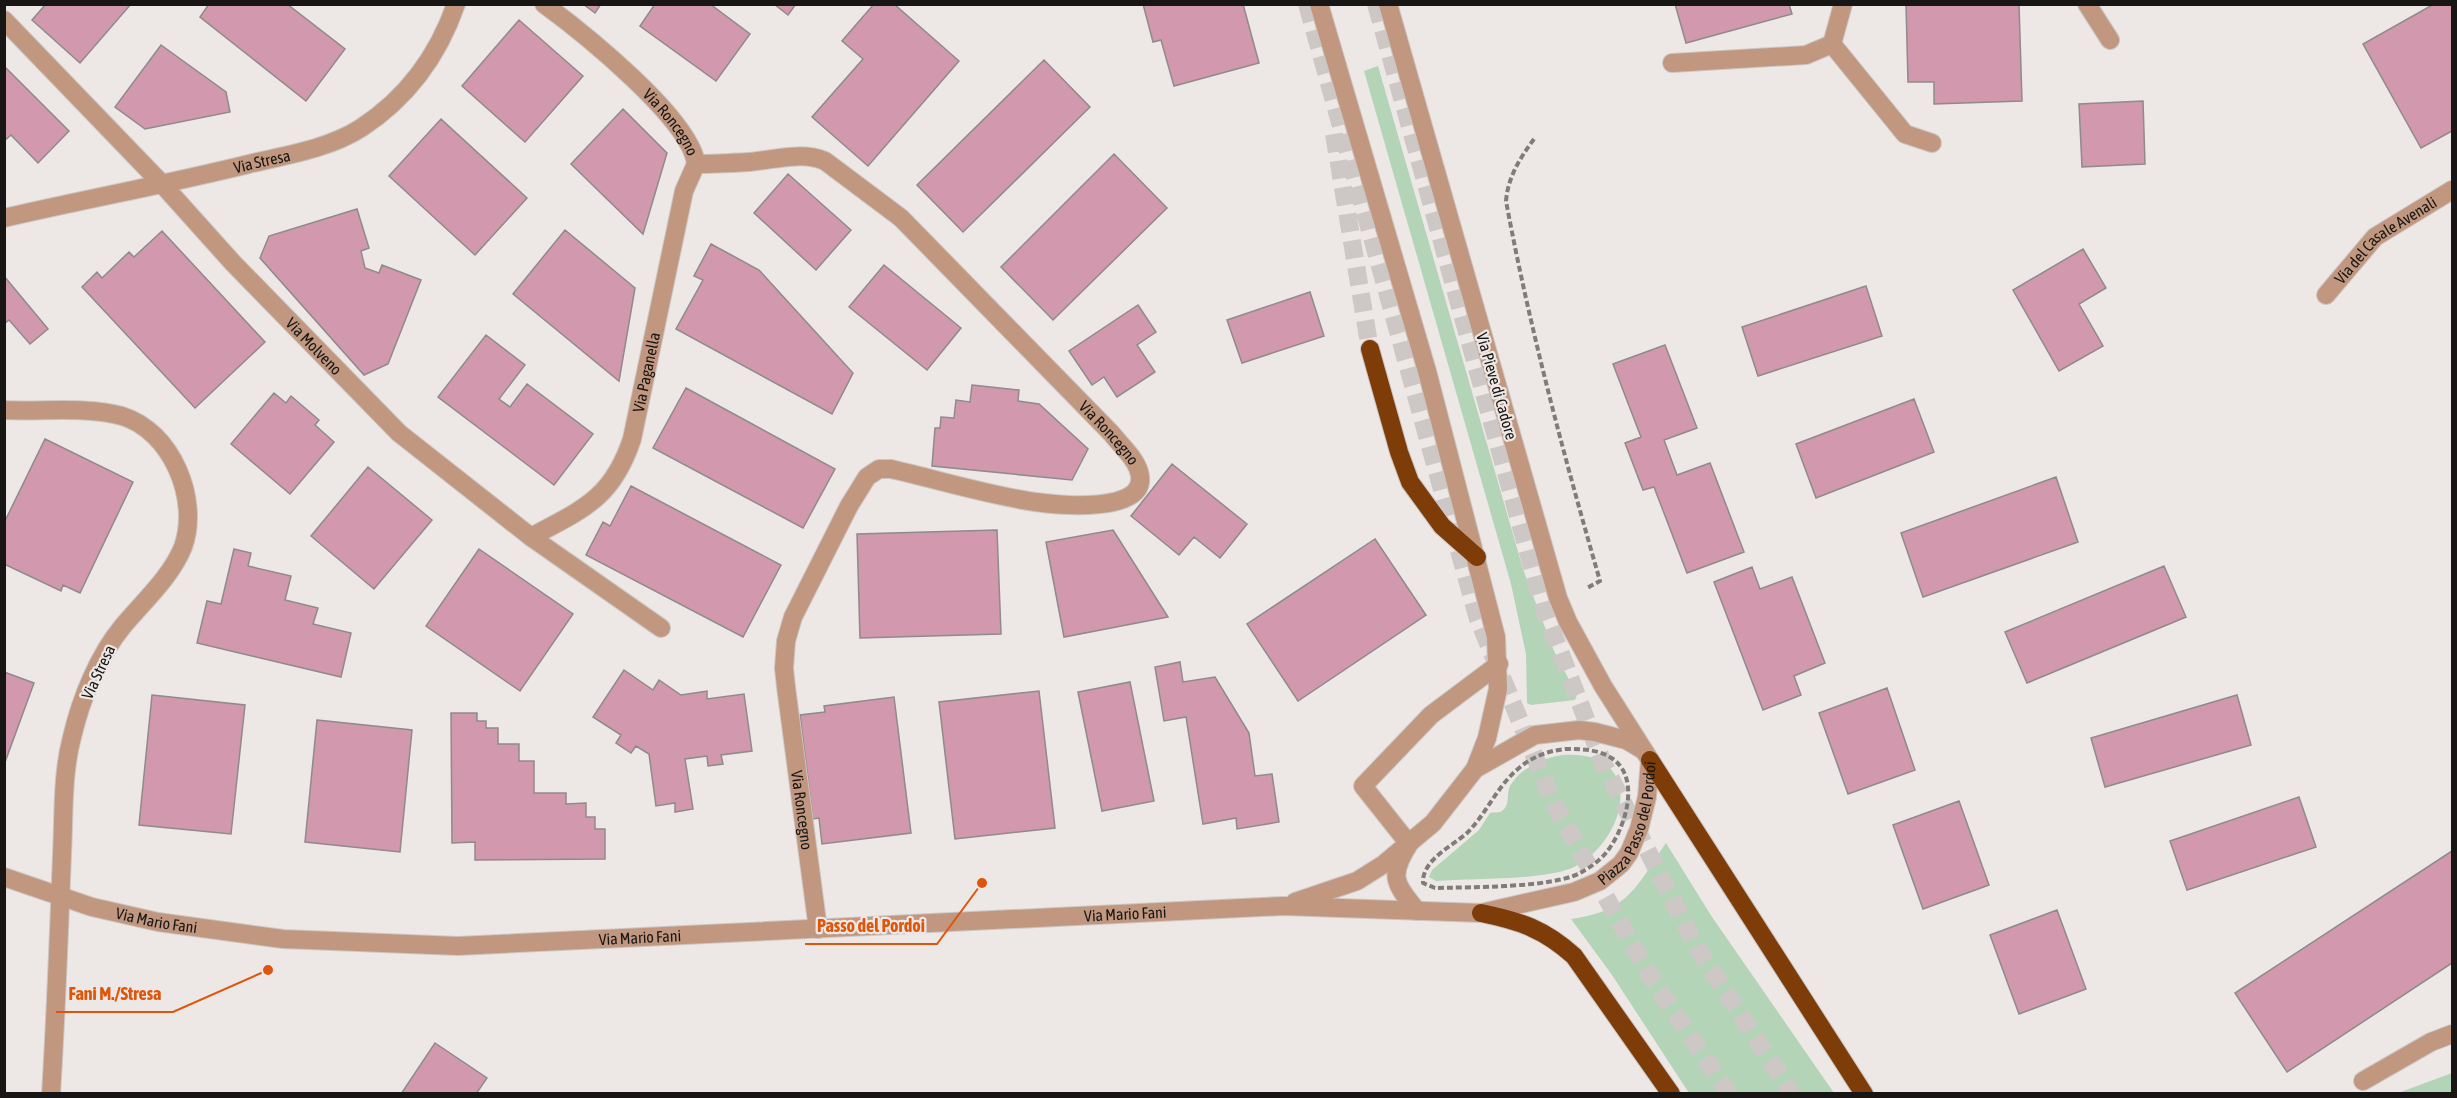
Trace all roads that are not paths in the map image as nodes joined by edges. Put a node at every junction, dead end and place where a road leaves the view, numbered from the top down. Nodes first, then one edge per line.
1 (456, 4) edge
2 (544, 4) edge
3 (1319, 4) edge
4 (1388, 4) edge
5 (1843, 4) edge
6 (2087, 4) edge
7 (4, 20) edge
8 (2110, 40) dead end
9 (1832, 44) junction
10 (1672, 63) dead end
11 (1932, 143) dead end
12 (696, 164) junction
13 (163, 185) junction
14 (2452, 190) edge
15 (4, 218) edge
16 (2326, 296) dead end
17 (1370, 349) tunnel mouth
18 (4, 410) edge
19 (531, 537) junction
20 (1477, 557) junction
21 (660, 628) dead end
22 (1498, 664) junction
23 (1647, 755) junction
24 (1475, 769) junction
25 (1409, 844) junction
26 (4, 877) edge
27 (60, 896) junction
28 (1283, 906) junction
29 (1417, 911) junction
30 (1481, 913) junction
31 (819, 929) junction
32 (2452, 1034) edge
33 (2363, 1081) dead end
34 (51, 1094) edge
35 (1671, 1094) edge
36 (1864, 1094) edge

1 - 13 street, Via Stresa
2 - 12 street, Via Roncegno
3 - 20 street
4 - 23 street, Via Pieve di Cadore
5 - 9 street
6 - 8 street
7 - 13 street, Via Molveno
9 - 10 street
9 - 11 street
12 - 19 street, Via Paganella
12 - 31 street, Via Roncegno
13 - 15 street, Via Stresa
13 - 19 street, Via Molveno
14 - 16 street, Via del Casale Avenali
17 - 20 highway
18 - 27 street, Via Stresa
19 - 21 street, Via Molveno
20 - 22 street
22 - 24 street
22 - 25 street
23 - 24 street, Piazza Passo del Pordoi
23 - 30 street, Piazza Passo del Pordoi
23 - 36 highway
24 - 25 street, Piazza Passo del Pordoi
25 - 28 street, Piazza Passo del Pordoi
25 - 29 street, Piazza Passo del Pordoi
26 - 27 street, Via Mario Fani
27 - 31 street, Via Mario Fani
27 - 34 street, Via Stresa
28 - 29 street, Piazza Passo del Pordoi
28 - 31 street, Via Mario Fani
29 - 30 street, Piazza Passo del Pordoi
30 - 35 highway
32 - 33 street

